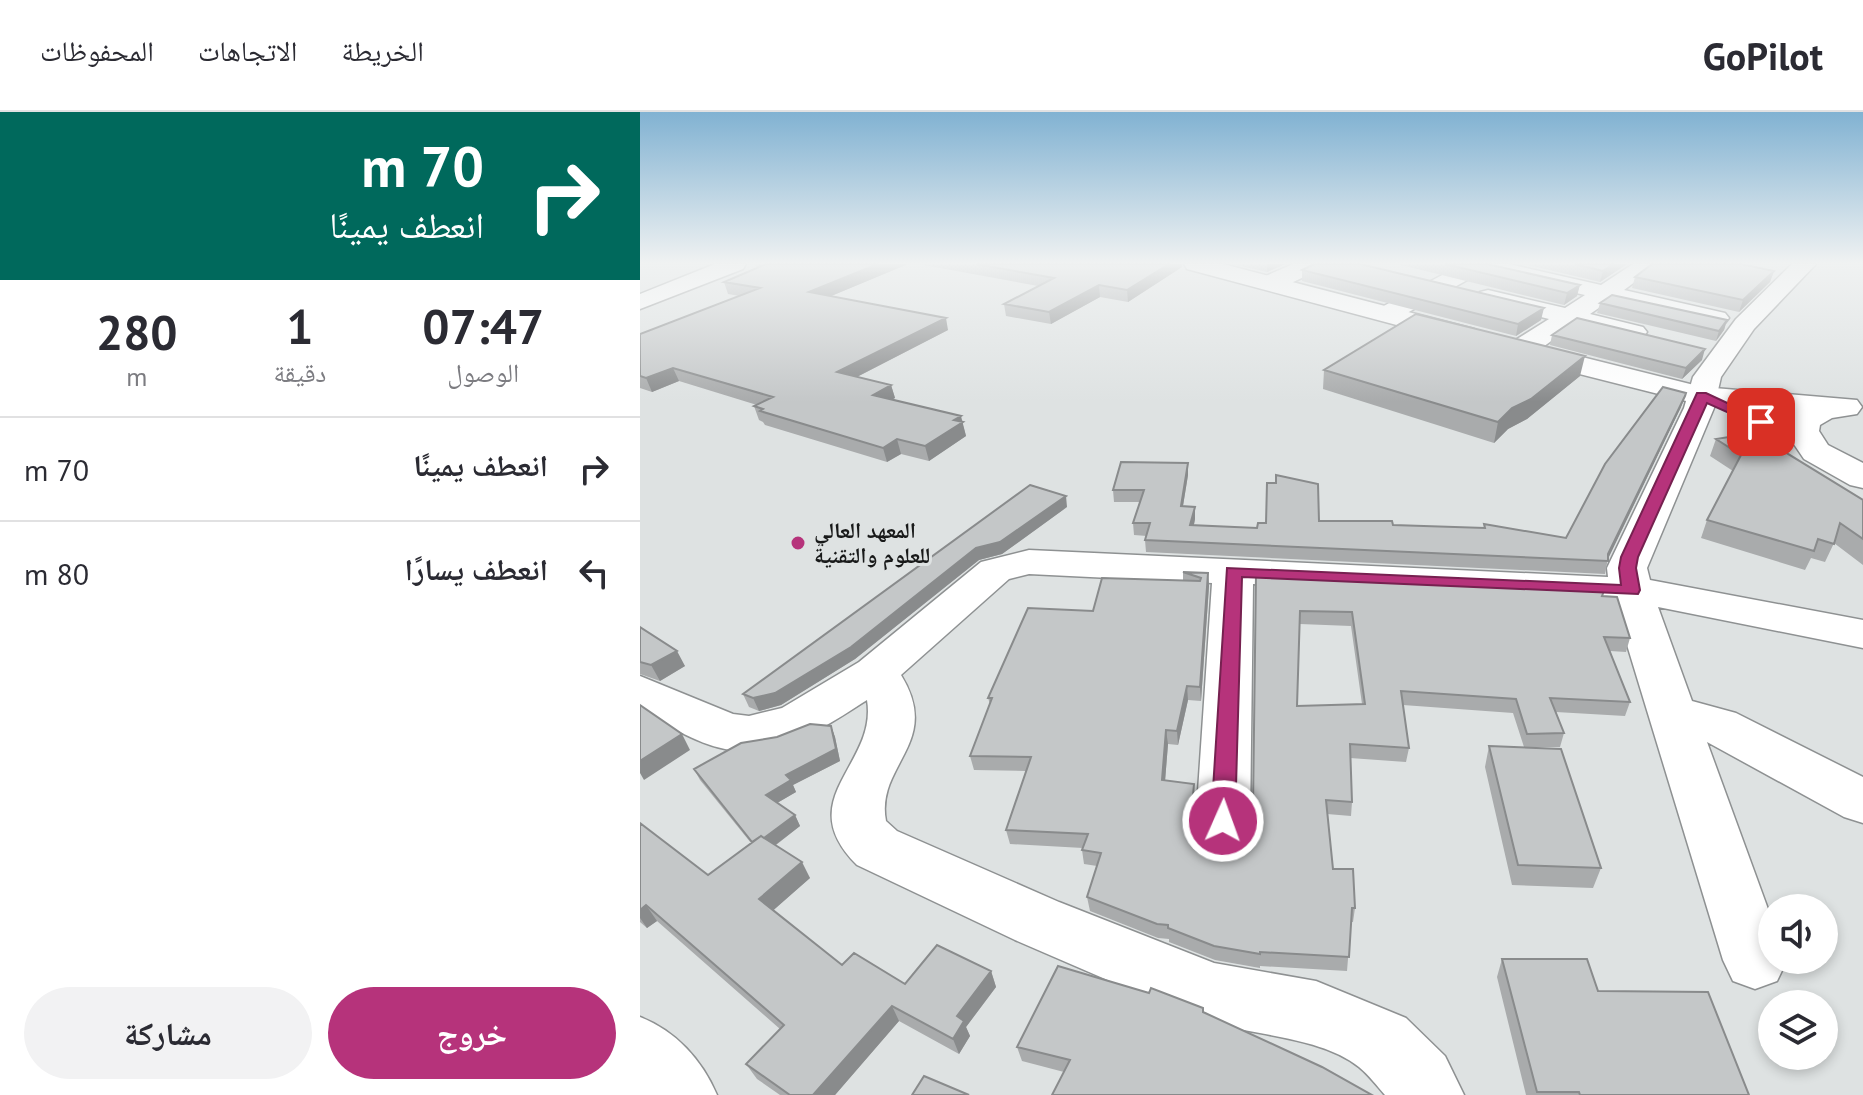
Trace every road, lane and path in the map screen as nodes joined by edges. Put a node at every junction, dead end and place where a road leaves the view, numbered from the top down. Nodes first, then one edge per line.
1 (1371, 310) edge
2 (1395, 310) edge
3 (1540, 310) edge
4 (1580, 310) edge
5 (1681, 310) edge
6 (1760, 310) edge
7 (1387, 314) junction
8 (1569, 317) junction
9 (1745, 324) junction
10 (1662, 339) edge
11 (1519, 350) junction
12 (1708, 366) junction
13 (1843, 406) edge
14 (1816, 452) junction
15 (1863, 477) edge
16 (1233, 571) junction
17 (1631, 590) junction
18 (1863, 634) edge
19 (875, 673) junction
20 (640, 692) edge
21 (1672, 713) junction
22 (1863, 802) edge
23 (1223, 821) dead end
24 (1755, 960) dead end
25 (640, 1051) edge
26 (681, 1095) edge
27 (1428, 1095) edge

1 - 7 main road
2 - 7 street
3 - 8 street
4 - 8 street
5 - 9 street
6 - 9 street
7 - 11 main road
8 - 10 street
8 - 11 street
9 - 12 street
11 - 12 main road
12 - 13 main road
12 - 14 main road
12 - 17 street
13 - 14 main road
14 - 15 main road
16 - 17 street
16 - 19 street
16 - 23 street
17 - 18 street
17 - 21 street
19 - 20 street
19 - 27 street
21 - 22 street
21 - 24 street
25 - 26 street

